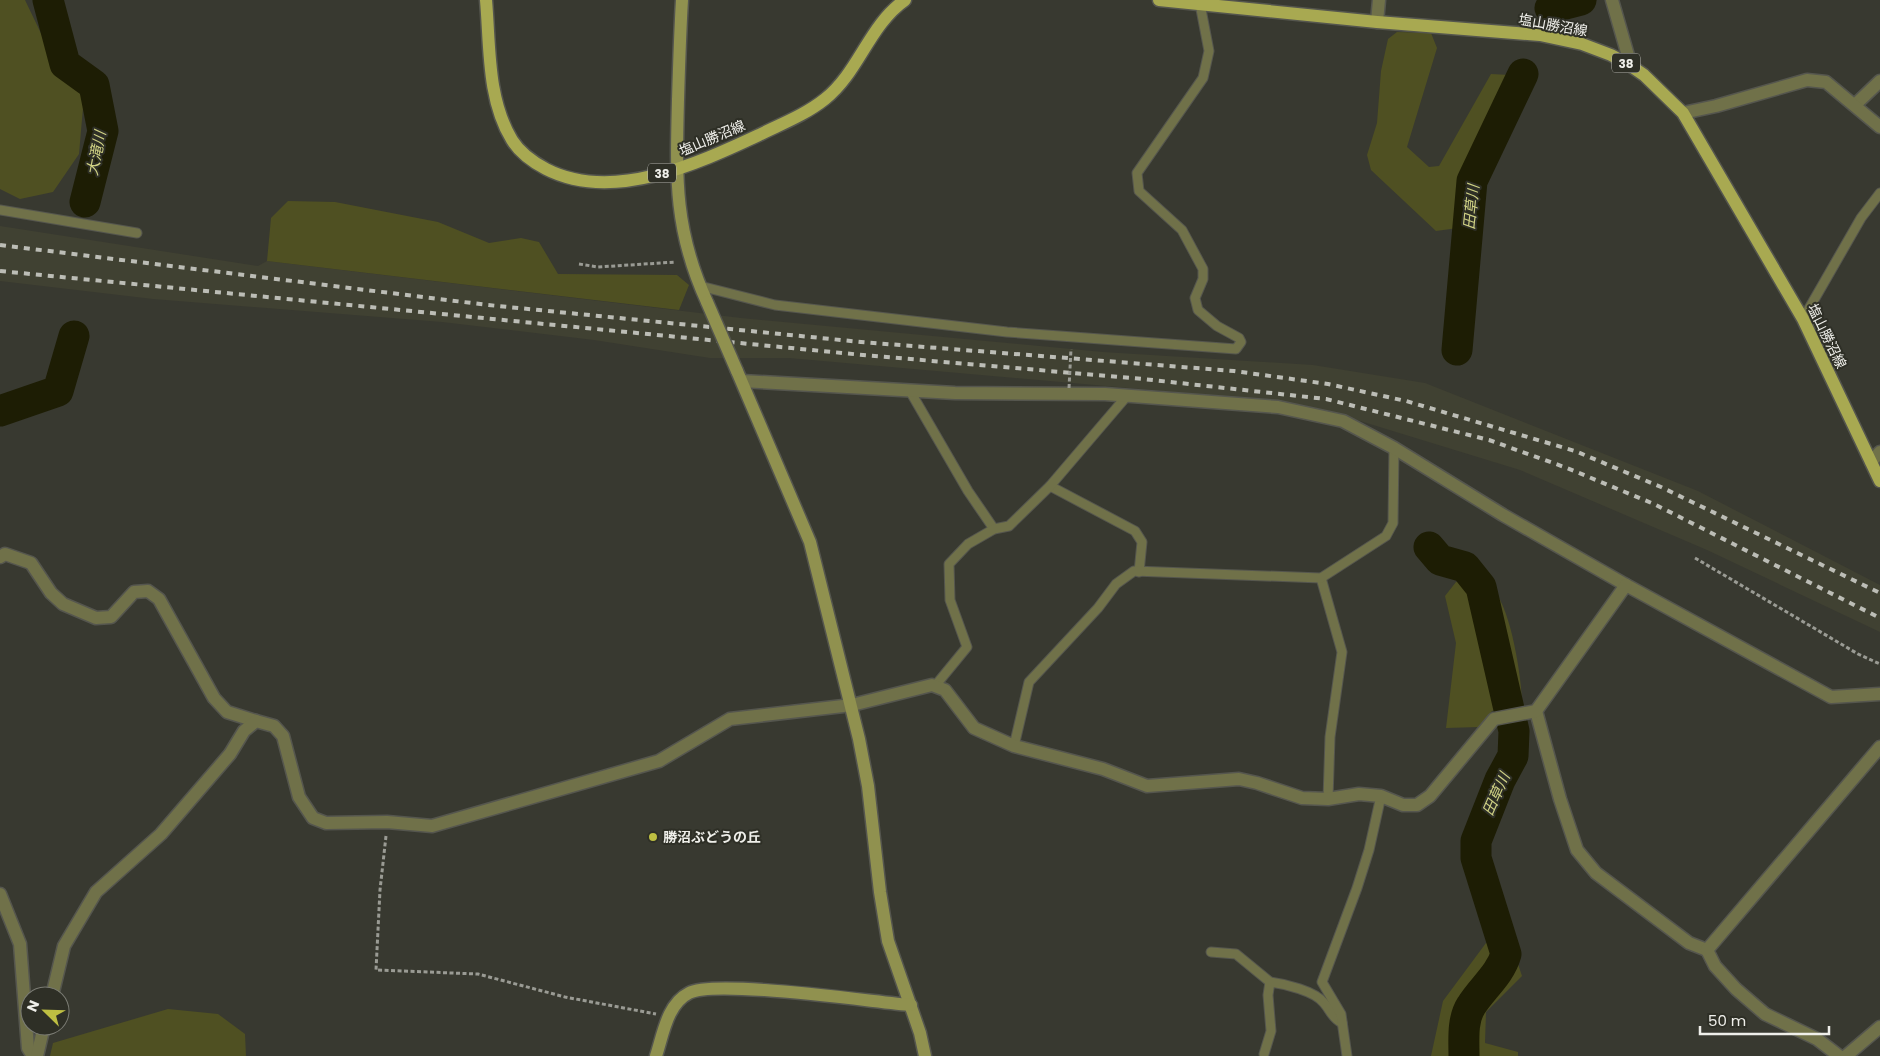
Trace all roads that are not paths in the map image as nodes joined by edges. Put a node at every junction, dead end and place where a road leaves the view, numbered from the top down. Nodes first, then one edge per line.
1 (486, 0) edge
2 (682, 0) edge
3 (905, 0) edge
4 (1160, 0) edge
5 (1379, 0) edge
6 (1612, 0) edge
7 (892, 4) edge
8 (1200, 4) junction
9 (1377, 22) junction
10 (1631, 66) junction
11 (1880, 81) edge
12 (1856, 104) junction
13 (1682, 113) junction
14 (1880, 127) edge
15 (676, 170) junction
16 (1880, 193) edge
17 (0, 210) edge
18 (137, 233) dead end
19 (700, 286) junction
20 (1803, 319) junction
21 (739, 376) junction
22 (910, 391) junction
23 (1126, 397) junction
24 (1394, 448) junction
25 (1880, 452) edge
26 (1871, 462) junction
27 (1880, 481) edge
28 (1050, 486) junction
29 (994, 529) junction
30 (0, 557) edge
31 (1139, 572) junction
32 (1321, 578) junction
33 (1626, 584) junction
34 (935, 686) junction
35 (1880, 694) edge
36 (852, 706) junction
37 (1535, 711) junction
38 (256, 721) junction
39 (1014, 746) junction
40 (1880, 747) edge
41 (1381, 796) junction
42 (1328, 799) junction
43 (0, 894) edge
44 (1707, 950) junction
45 (1211, 952) dead end
46 (1270, 982) junction
47 (54, 986) edge
48 (911, 1006) junction
49 (1342, 1023) junction
50 (1880, 1027) edge
51 (41, 1036) edge
52 (1264, 1054) dead end
53 (35, 1056) edge
54 (656, 1056) edge
55 (925, 1056) edge
56 (1347, 1056) edge
57 (1839, 1056) edge
58 (1846, 1056) edge

1 - 15 main road, 塩山勝沼線 / 38
2 - 15 street
3 - 7 main road, 塩山勝沼線 / 38
4 - 8 main road, 塩山勝沼線 / 38
5 - 9 street
6 - 10 street
7 - 15 main road, 塩山勝沼線 / 38
8 - 9 main road, 塩山勝沼線 / 38
8 - 19 lane
9 - 10 main road, 塩山勝沼線 / 38
10 - 13 main road, 塩山勝沼線 / 38
11 - 12 street
12 - 13 street
12 - 14 street
13 - 20 main road, 塩山勝沼線 / 38
15 - 19 street
16 - 20 lane
17 - 18 lane
19 - 21 street, bridge
20 - 26 main road, 塩山勝沼線 / 38
21 - 22 street
21 - 36 street
22 - 23 street
22 - 29 lane
23 - 24 street
23 - 28 lane
24 - 32 lane
24 - 33 street
25 - 26 street
26 - 27 main road, 塩山勝沼線 / 38
28 - 29 lane
28 - 31 lane
29 - 34 lane
30 - 38 street
31 - 32 lane
31 - 39 lane
32 - 42 lane
33 - 35 street
33 - 37 street
34 - 36 street
34 - 39 street
36 - 38 street
36 - 48 street
37 - 41 street
37 - 44 street
38 - 47 street
39 - 42 street
40 - 44 street
41 - 42 street
41 - 49 lane
43 - 53 street
44 - 57 street
45 - 46 lane
46 - 49 lane
46 - 52 lane
48 - 54 street
48 - 55 street
49 - 56 lane
50 - 58 street
51 - 53 street

